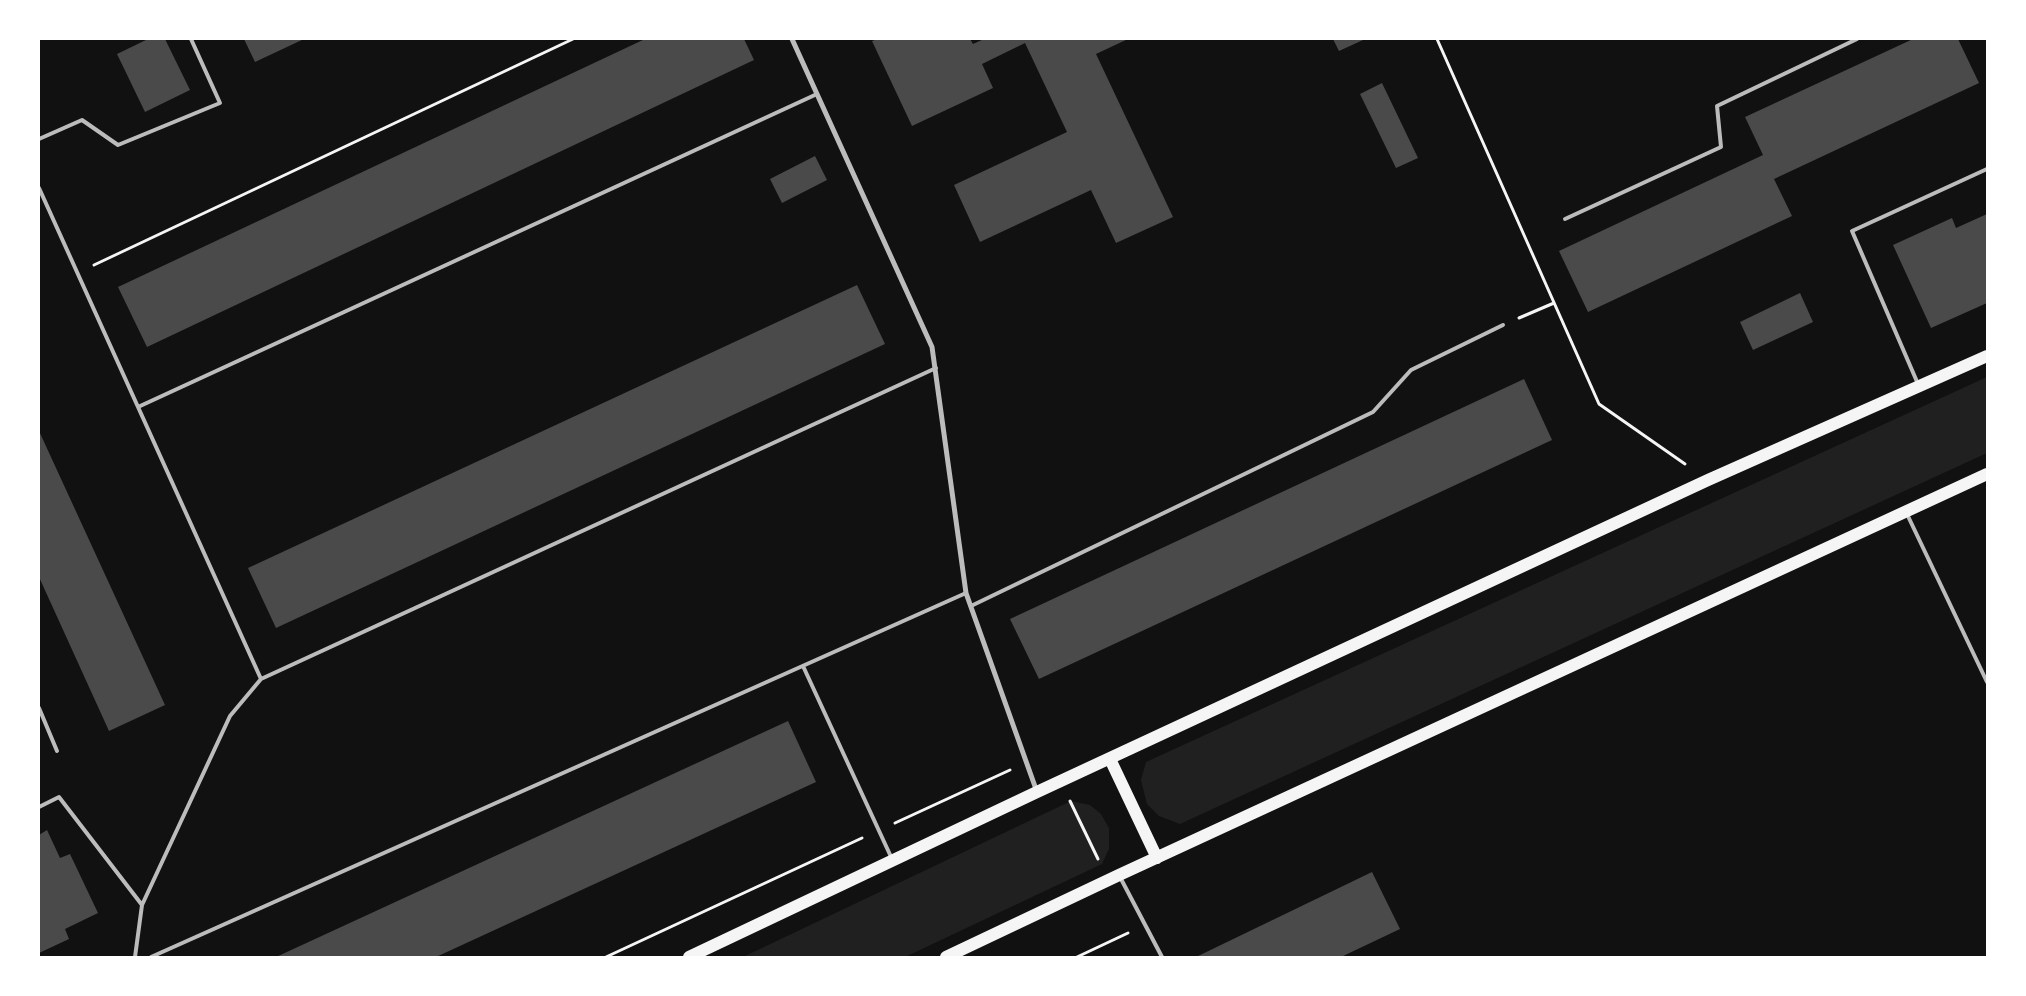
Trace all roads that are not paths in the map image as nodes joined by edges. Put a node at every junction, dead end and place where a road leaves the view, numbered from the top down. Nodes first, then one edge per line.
1 (191, 39) edge
2 (792, 39) edge
3 (1857, 39) edge
4 (817, 94) junction
5 (39, 139) edge
6 (1987, 169) edge
7 (39, 188) edge
8 (1565, 219) dead end
9 (1503, 325) road end
10 (1987, 356) edge
11 (936, 368) junction
12 (1919, 386) junction
13 (138, 407) junction
14 (1987, 474) edge
15 (1906, 512) junction
16 (966, 593) junction
17 (971, 606) junction
18 (803, 666) junction
19 (261, 679) junction
20 (1987, 682) edge
21 (39, 708) edge
22 (57, 751) dead end
23 (1110, 759) junction
24 (1037, 792) junction
25 (39, 807) edge
26 (1157, 858) junction
27 (893, 860) junction
28 (1114, 878) junction
29 (142, 905) junction
30 (135, 957) edge
31 (151, 957) edge
32 (689, 957) edge
33 (946, 957) edge
34 (1162, 957) edge

1 - 5 lane
2 - 4 street
3 - 8 lane
4 - 11 street
4 - 13 lane
6 - 12 lane
7 - 13 lane
9 - 17 lane
10 - 12 main road
11 - 16 street
11 - 19 lane
12 - 23 main road
13 - 19 lane
14 - 15 main road
15 - 20 lane
15 - 26 main road
16 - 17 street
16 - 18 lane
17 - 24 street
18 - 27 lane
18 - 31 lane
19 - 29 lane
21 - 22 lane
23 - 24 main road
23 - 26 main road
24 - 27 main road
25 - 29 lane
26 - 28 main road
27 - 32 main road
28 - 33 main road
28 - 34 lane
29 - 30 lane

